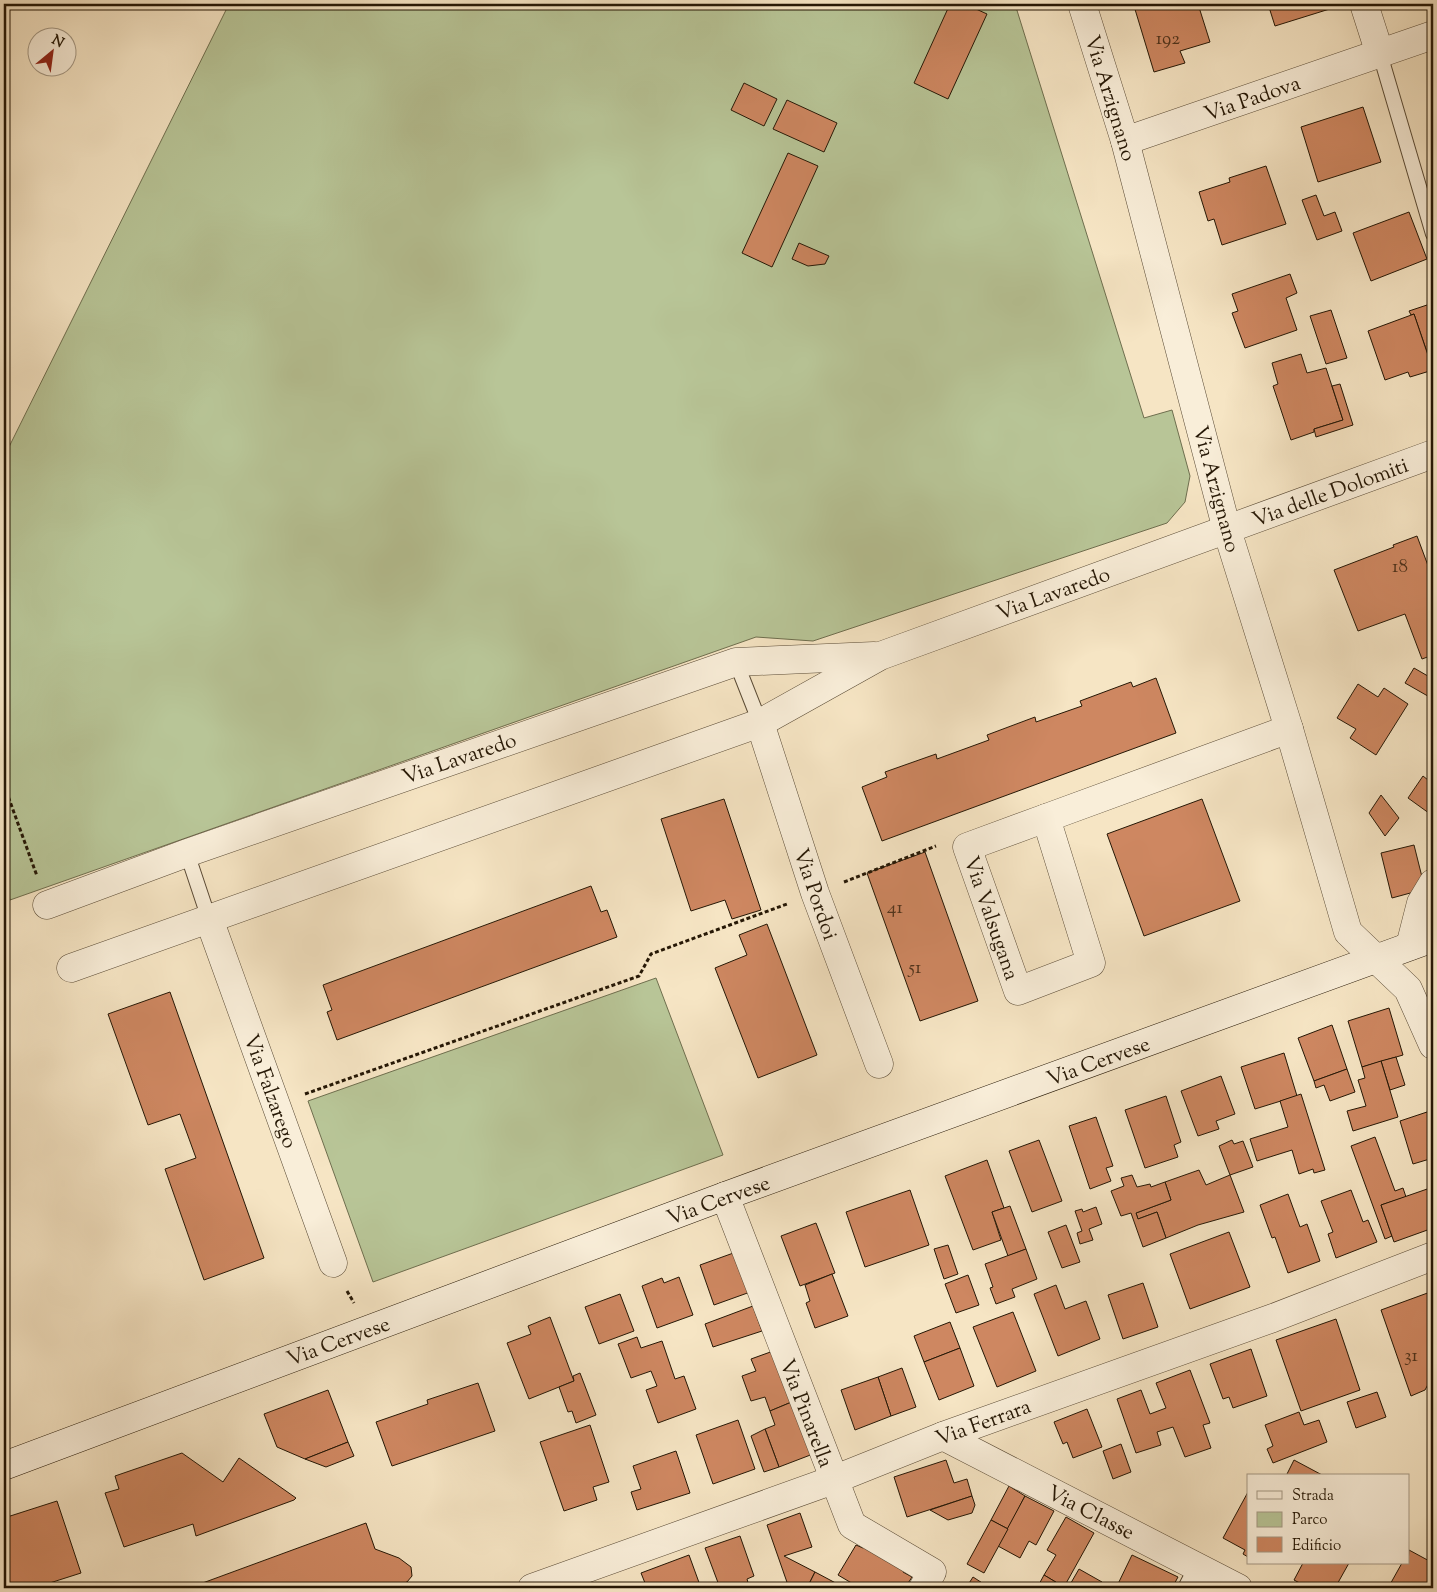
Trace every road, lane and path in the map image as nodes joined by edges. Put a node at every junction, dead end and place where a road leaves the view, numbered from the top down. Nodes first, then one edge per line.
1 (1082, 4) edge
2 (1364, 4) edge
3 (1433, 35) edge
4 (1380, 54) junction
5 (1125, 141) junction
6 (1433, 234) edge
7 (1433, 454) edge
8 (1227, 530) junction
9 (880, 656) junction
10 (736, 662) junction
11 (760, 723) junction
12 (1289, 729) junction
13 (4, 785) edge
14 (1046, 818) junction
15 (968, 847) junction
16 (187, 853) junction
17 (1433, 883) edge
18 (815, 893) junction
19 (47, 905) joint
20 (210, 919) junction
21 (1422, 942) edge
22 (1378, 960) junction
23 (71, 968) dead end
24 (1433, 1045) edge
25 (878, 1064) dead end
26 (276, 1105) junction
27 (725, 1196) junction
28 (1433, 1256) edge
29 (333, 1263) dead end
30 (943, 1436) junction
31 (4, 1466) edge
32 (833, 1480) junction
33 (1190, 1578) edge
34 (532, 1588) edge
35 (923, 1588) edge
36 (1238, 1588) edge

1 - 5 street, Via Arzignano
2 - 4 street
3 - 4 street, Via Padova
4 - 5 street, Via Padova
4 - 6 lane
5 - 8 street, Via Arzignano
7 - 8 street, Via delle Dolomiti
8 - 9 street, Via Lavaredo
8 - 12 street, Via Arzignano
9 - 10 street, Via Lavaredo
9 - 11 street, Via Lavaredo
10 - 11 lane
10 - 16 street, Via Lavaredo
11 - 18 street, Via Pordoi
11 - 20 street, Via Lavaredo
12 - 14 street, Via Valsugana
12 - 22 street, Via Arzignano
13 - 19 path
14 - 15 street, Via Valsugana
14 - 15 street, Via Valsugana
15 - 18 path
16 - 19 street, Via Lavaredo
16 - 20 lane
17 - 21 street
18 - 25 street, Via Pordoi
18 - 26 path
20 - 23 street, Via Lavaredo
20 - 26 street, Via Falzarego
21 - 22 street, Via Cervese
22 - 24 street, Via Arzignano
22 - 27 street, Via Cervese
26 - 29 street, Via Falzarego
27 - 31 street, Via Cervese
27 - 32 street, Via Pinarella
28 - 30 street, Via Ferrara
30 - 32 street, Via Ferrara
30 - 33 street, Via Classe
32 - 34 street, Via Ferrara
32 - 35 street, Via Pinarella
33 - 36 street, Via Classe

